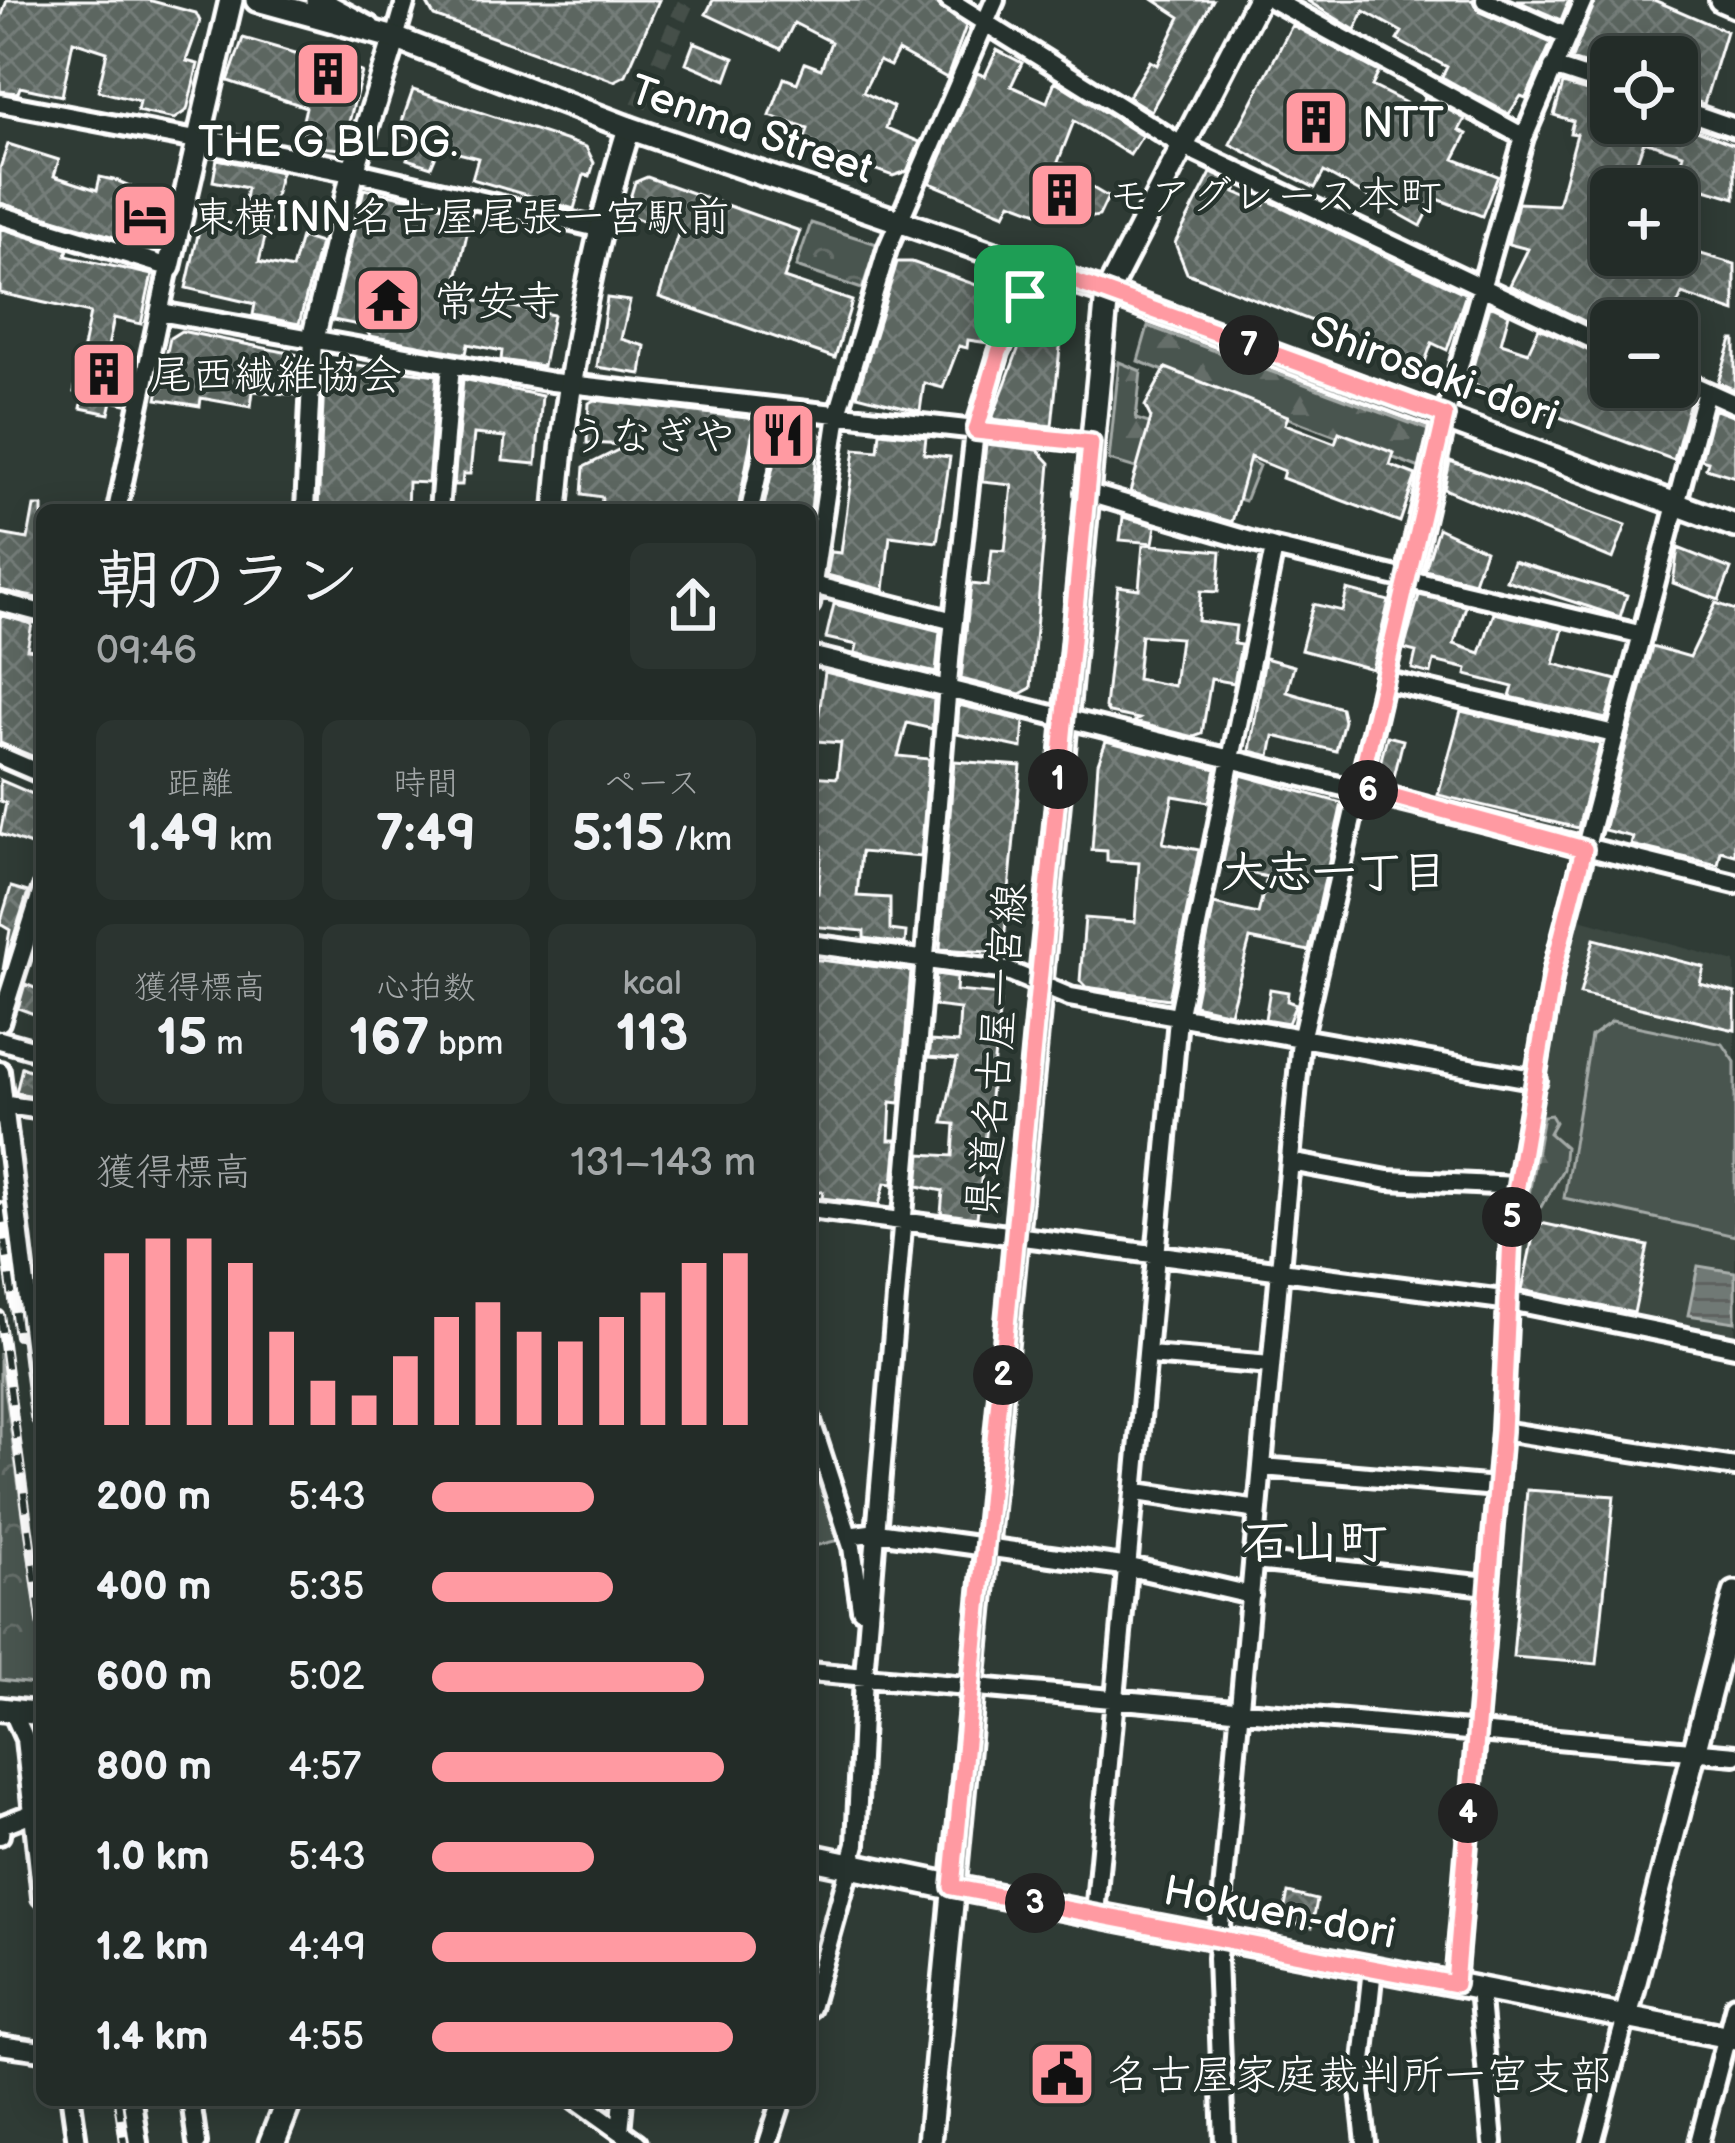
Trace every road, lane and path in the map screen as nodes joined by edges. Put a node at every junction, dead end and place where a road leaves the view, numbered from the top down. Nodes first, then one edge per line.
1 (232, 0) edge
2 (257, 0) edge
3 (317, 0) edge
4 (406, 0) edge
5 (949, 0) edge
6 (995, 0) edge
7 (1258, 0) edge
8 (1273, 0) edge
9 (1485, 0) edge
10 (1583, 0) edge
11 (1721, 0) edge
12 (1735, 6) edge
13 (983, 20) junction
14 (384, 35) junction
15 (1564, 35) junction
16 (1553, 67) junction
17 (1590, 79) edge
18 (0, 103) edge
19 (1698, 115) edge
20 (628, 128) junction
21 (1735, 128) edge
22 (1523, 137) junction
23 (196, 140) junction
24 (1181, 146) junction
25 (353, 172) junction
26 (0, 215) edge
27 (898, 219) junction
28 (598, 229) junction
29 (169, 266) junction
30 (1038, 268) junction
31 (1482, 289) junction
32 (1107, 292) junction
33 (160, 312) junction
34 (1590, 338) edge
35 (313, 339) junction
36 (451, 364) junction
37 (567, 384) junction
38 (1698, 387) edge
39 (1706, 391) junction
40 (1735, 404) edge
41 (772, 409) junction
42 (838, 414) junction
43 (1445, 416) junction
44 (976, 431) junction
45 (1091, 443) junction
46 (1085, 492) junction
47 (118, 504) edge
48 (304, 504) edge
49 (439, 504) edge
50 (557, 504) edge
51 (751, 504) edge
52 (1677, 504) junction
53 (1735, 526) edge
54 (1274, 548) junction
55 (816, 561) edge
56 (1407, 581) junction
57 (816, 596) edge
58 (0, 602) edge
59 (36, 611) edge
60 (954, 621) junction
61 (1640, 634) junction
62 (816, 657) edge
63 (1384, 680) junction
64 (948, 691) junction
65 (1063, 718) junction
66 (1614, 734) junction
67 (0, 756) edge
68 (1232, 756) junction
69 (36, 771) edge
70 (1359, 787) junction
71 (1584, 849) junction
72 (1735, 884) edge
73 (36, 909) edge
74 (816, 945) edge
75 (927, 960) junction
76 (1041, 985) junction
77 (1178, 1018) junction
78 (0, 1022) edge
79 (0, 1040) edge
80 (1301, 1040) junction
81 (36, 1050) edge
82 (0, 1071) edge
83 (1537, 1080) junction
84 (2, 1104) edge
85 (36, 1109) edge
86 (1290, 1162) junction
87 (1517, 1186) junction
88 (816, 1209) edge
89 (905, 1222) junction
90 (1016, 1240) junction
91 (1157, 1256) junction
92 (1280, 1273) junction
93 (1510, 1301) junction
94 (1735, 1347) edge
95 (1149, 1355) junction
96 (1271, 1365) junction
97 (36, 1369) edge
98 (1502, 1431) junction
99 (816, 1437) edge
100 (1263, 1467) junction
101 (1735, 1467) edge
102 (1497, 1487) junction
103 (1136, 1492) junction
104 (1258, 1510) junction
105 (877, 1532) junction
106 (848, 1536) junction
107 (987, 1548) junction
108 (1254, 1561) junction
109 (1130, 1567) junction
110 (1488, 1586) junction
111 (1735, 1593) edge
112 (1251, 1595) junction
113 (816, 1672) edge
114 (863, 1676) junction
115 (973, 1688) junction
116 (1118, 1704) junction
117 (6, 1710) edge
118 (1241, 1712) junction
119 (36, 1713) edge
120 (1474, 1730) junction
121 (1693, 1750) junction
122 (1735, 1755) edge
123 (32, 1813) junction
124 (0, 1835) edge
125 (36, 1847) edge
126 (816, 1858) edge
127 (852, 1866) junction
128 (952, 1887) junction
129 (1095, 1914) junction
130 (1221, 1939) junction
131 (1373, 1968) junction
132 (1455, 1984) junction
133 (816, 1988) edge
134 (1479, 1988) junction
135 (1735, 2006) edge
136 (1626, 2017) junction
137 (1731, 2038) edge
138 (0, 2045) edge
139 (36, 2050) edge
140 (72, 2106) edge
141 (133, 2106) edge
142 (192, 2106) edge
143 (287, 2106) edge
144 (585, 2106) edge
145 (622, 2106) edge
146 (780, 2106) edge
147 (620, 2132) junction
148 (77, 2143) edge
149 (138, 2143) edge
150 (197, 2143) edge
151 (272, 2143) edge
152 (637, 2143) edge
153 (768, 2143) edge
154 (929, 2143) edge
155 (1224, 2143) edge
156 (1366, 2143) edge
157 (1493, 2143) edge
158 (1592, 2143) edge
159 (1699, 2143) edge

1 - 23 street
2 - 14 street, Tenma Street
3 - 14 street, Tenma Street
4 - 14 street
5 - 13 street
6 - 13 street
7 - 24 street, 県道名古屋一宮線
8 - 22 street
9 - 15 street
10 - 15 street
11 - 12 street
13 - 24 street
13 - 27 street
14 - 20 street, Tenma Street
14 - 25 street
15 - 16 street
16 - 17 street
16 - 22 street
18 - 23 street
19 - 21 street
20 - 27 street, Tenma Street
20 - 28 street
22 - 31 street
23 - 25 street
23 - 29 street
24 - 31 street
24 - 32 street, 県道名古屋一宮線
25 - 28 street
25 - 35 street
26 - 29 street
27 - 30 street, Tenma Street
27 - 42 street
28 - 37 street
29 - 33 street
30 - 32 street, Tenma Street
30 - 44 street
31 - 34 street
31 - 43 street
32 - 43 street, Shirosaki-dori
32 - 45 street, 県道名古屋一宮線
33 - 35 street
33 - 47 street
35 - 36 street
35 - 48 street
36 - 37 street
36 - 49 street
37 - 41 street
37 - 50 street
38 - 39 street
39 - 40 street
39 - 52 street
41 - 42 street
41 - 51 street
42 - 44 street
42 - 55 street
43 - 52 street, Shirosaki-dori
43 - 56 street
44 - 45 street
44 - 60 street
45 - 46 street, 県道名古屋一宮線
46 - 54 street
46 - 65 street, 県道名古屋一宮線
52 - 53 street, Shirosaki-dori
52 - 61 street
54 - 56 street
54 - 68 street
56 - 61 street
56 - 63 street
57 - 60 street
58 - 59 street
60 - 64 street
61 - 66 street
62 - 64 street
63 - 66 street
63 - 70 street
64 - 65 street
64 - 75 street
65 - 68 street
65 - 76 street, 県道名古屋一宮線
66 - 71 street
67 - 69 street
68 - 70 street
68 - 77 street
70 - 71 street
70 - 80 street
71 - 72 street
71 - 83 street
73 - 78 street
74 - 75 street
75 - 76 street
75 - 89 street
76 - 77 street
76 - 90 street, 県道名古屋一宮線
77 - 80 street
77 - 91 street
79 - 81 street
80 - 83 street
80 - 86 street
82 - 84 street
83 - 87 street
84 - 85 street
84 - 97 street
86 - 87 street
86 - 92 street
87 - 93 street
88 - 89 street
89 - 90 street
89 - 105 street
90 - 91 street
90 - 107 street, 県道名古屋一宮線
91 - 92 street
91 - 95 street
92 - 93 street
92 - 96 street
93 - 94 street
93 - 98 street
95 - 96 street
95 - 103 street
96 - 100 street
98 - 101 street
98 - 102 street
99 - 106 street
100 - 102 street
100 - 104 street
102 - 110 street
103 - 104 street
103 - 109 street
104 - 108 street
105 - 106 street
105 - 107 street
105 - 114 street
106 - 114 street
107 - 109 street
107 - 115 street, 県道名古屋一宮線
108 - 110 street
108 - 112 street
109 - 112 street
109 - 116 street
110 - 120 street
111 - 121 street
112 - 118 street
113 - 114 street
114 - 115 street
114 - 127 street
115 - 116 street
115 - 128 street, 県道名古屋一宮線
116 - 118 street
116 - 129 street
117 - 119 street
117 - 123 street
118 - 120 street
118 - 130 street
120 - 121 street
120 - 132 street
121 - 122 street
121 - 136 street
123 - 124 street
123 - 125 street
126 - 127 main road
127 - 128 main road
127 - 133 street
128 - 129 street, Hokuen-dori
128 - 154 street, 県道名古屋一宮線
129 - 130 street, Hokuen-dori
130 - 131 street, Hokuen-dori
130 - 155 street
131 - 132 street, Hokuen-dori
131 - 156 street
132 - 134 street, Hokuen-dori
134 - 136 street, Hokuen-dori
134 - 157 street
135 - 137 street
136 - 137 street, Hokuen-dori
136 - 158 street
137 - 159 street
138 - 139 street
140 - 148 street
141 - 149 street
142 - 150 street
143 - 151 main road
144 - 147 street
145 - 147 street
146 - 153 street
147 - 152 street

